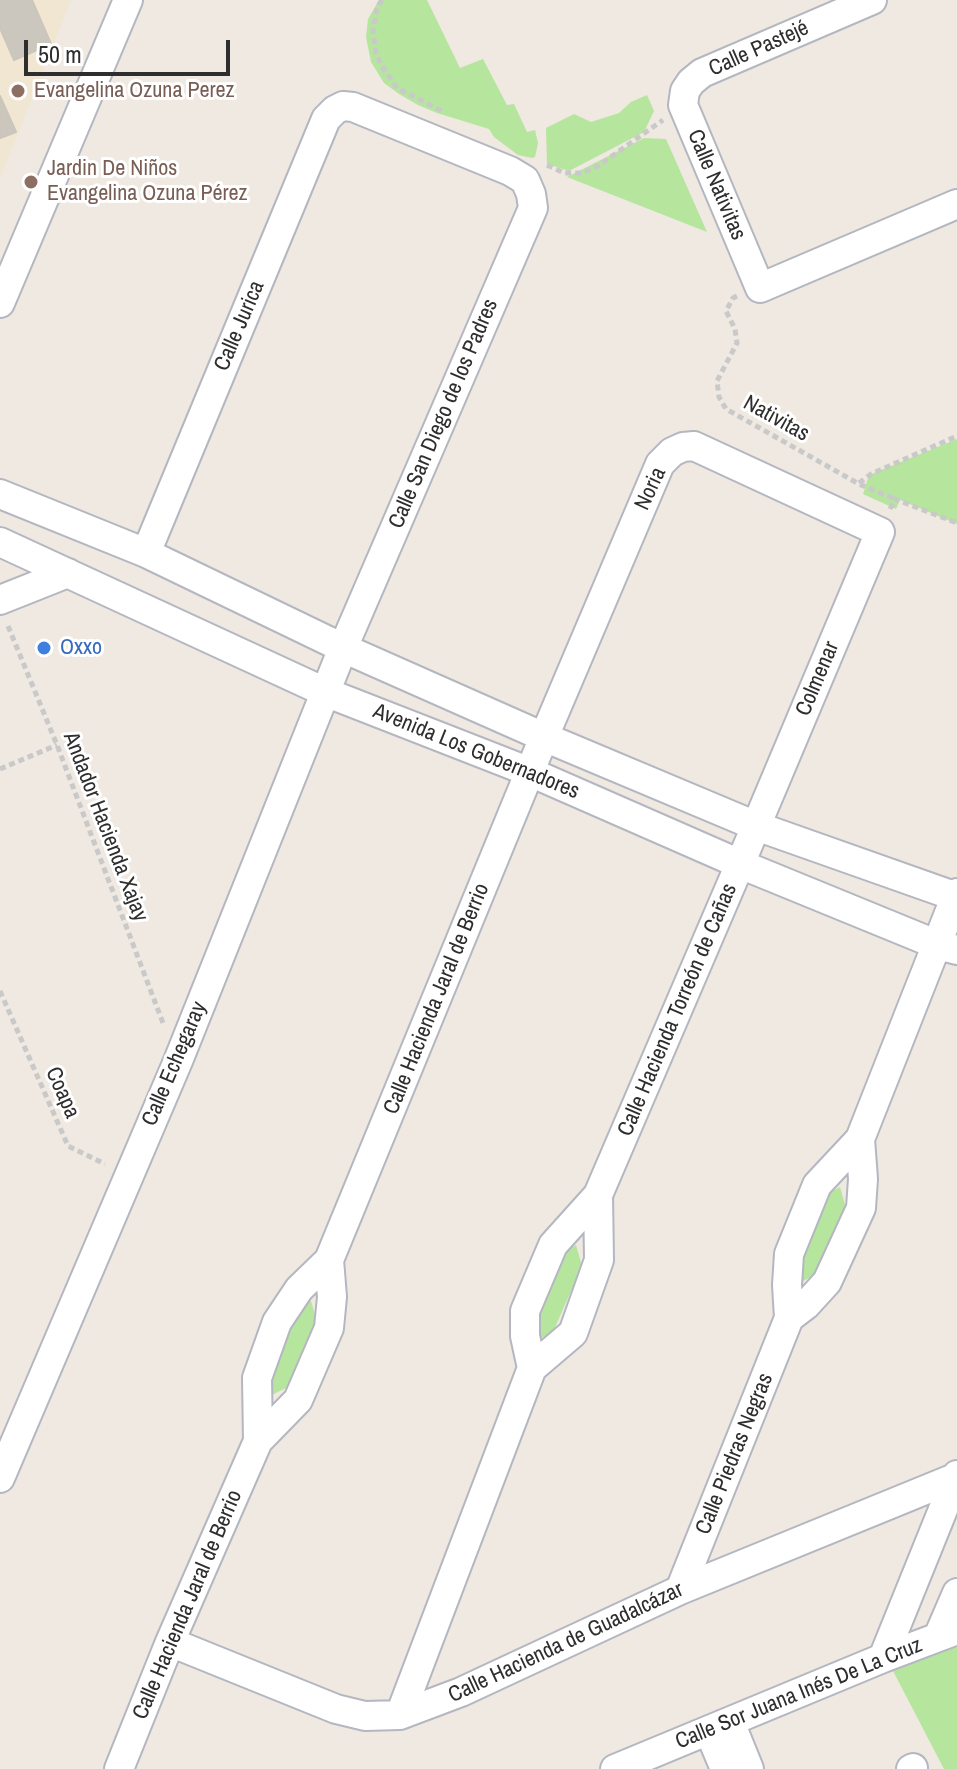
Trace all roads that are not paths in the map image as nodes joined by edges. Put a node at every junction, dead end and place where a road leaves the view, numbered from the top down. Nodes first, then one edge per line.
1 (128, 0) edge
2 (872, 0) edge
3 (687, 94) joint
4 (533, 171) joint
5 (957, 204) edge
6 (0, 303) edge
7 (0, 494) edge
8 (880, 532) joint
9 (0, 542) edge
10 (146, 553) junction
11 (68, 573) junction
12 (3, 610) edge
13 (343, 648) junction
14 (325, 692) junction
15 (544, 737) junction
16 (530, 772) junction
17 (756, 826) junction
18 (740, 864) junction
19 (957, 895) edge
20 (948, 948) edge
21 (860, 1139) junction
22 (598, 1195) junction
23 (329, 1260) junction
24 (789, 1318) junction
25 (532, 1368) junction
26 (258, 1441) junction
27 (957, 1476) edge
28 (0, 1478) edge
29 (680, 1590) junction
30 (957, 1593) edge
31 (947, 1634) edge
32 (170, 1642) junction
33 (883, 1658) junction
34 (400, 1715) junction
35 (720, 1726) junction
36 (119, 1769) edge
37 (615, 1769) edge
38 (725, 1769) edge
39 (749, 1769) edge

1 - 6 street
2 - 3 street, Calle Pastejé
3 - 5 street, Calle Nativitas
4 - 10 street, Calle Jurica
4 - 13 street, Calle San Diego de los Padres
7 - 10 street, Avenida Los Gobernadores
8 - 15 street, Noria
8 - 17 street, Colmenar
9 - 11 street, Avenida Los Gobernadores
10 - 13 street, Avenida Los Gobernadores
11 - 12 street
11 - 14 street, Avenida Los Gobernadores
13 - 14 street, Calle Echegaray
13 - 15 street, Avenida Los Gobernadores
14 - 16 street, Avenida Los Gobernadores
14 - 28 street, Calle Echegaray
15 - 16 street, Calle Hacienda Jaral de Berrio
15 - 17 street, Avenida Los Gobernadores
16 - 18 street, Avenida Los Gobernadores
16 - 23 street, Calle Hacienda Jaral de Berrio
17 - 18 street, Calle Hacienda Torreón de Cañas
17 - 19 street, Avenida Los Gobernadores
18 - 20 street, Avenida Los Gobernadores
18 - 22 street, Calle Hacienda Torreón de Cañas
19 - 20 street, Calle Piedras Negras
20 - 21 street, Calle Piedras Negras
21 - 24 street, Calle Piedras Negras
21 - 24 street, Calle Piedras Negras
22 - 25 street, Calle Hacienda Torreón de Cañas
22 - 25 street, Calle Hacienda Torreón de Cañas
23 - 26 street, Calle Hacienda Jaral de Berrio
23 - 26 street, Calle Hacienda Jaral de Berrio
24 - 29 street, Calle Piedras Negras
25 - 34 street, Calle Hacienda Torreón de Cañas
26 - 32 street, Calle Hacienda Jaral de Berrio
27 - 29 street, Calle Hacienda de Guadalcázar
27 - 33 street
29 - 34 street, Calle Hacienda de Guadalcázar
30 - 31 street
31 - 33 street, Calle Sor Juana Inés De La Cruz
32 - 34 street, Calle Hacienda de Guadalcázar
32 - 36 street, Calle Hacienda Jaral de Berrio
33 - 35 street, Calle Sor Juana Inés De La Cruz
35 - 37 street, Calle Sor Juana Inés De La Cruz
35 - 38 street
35 - 39 street

